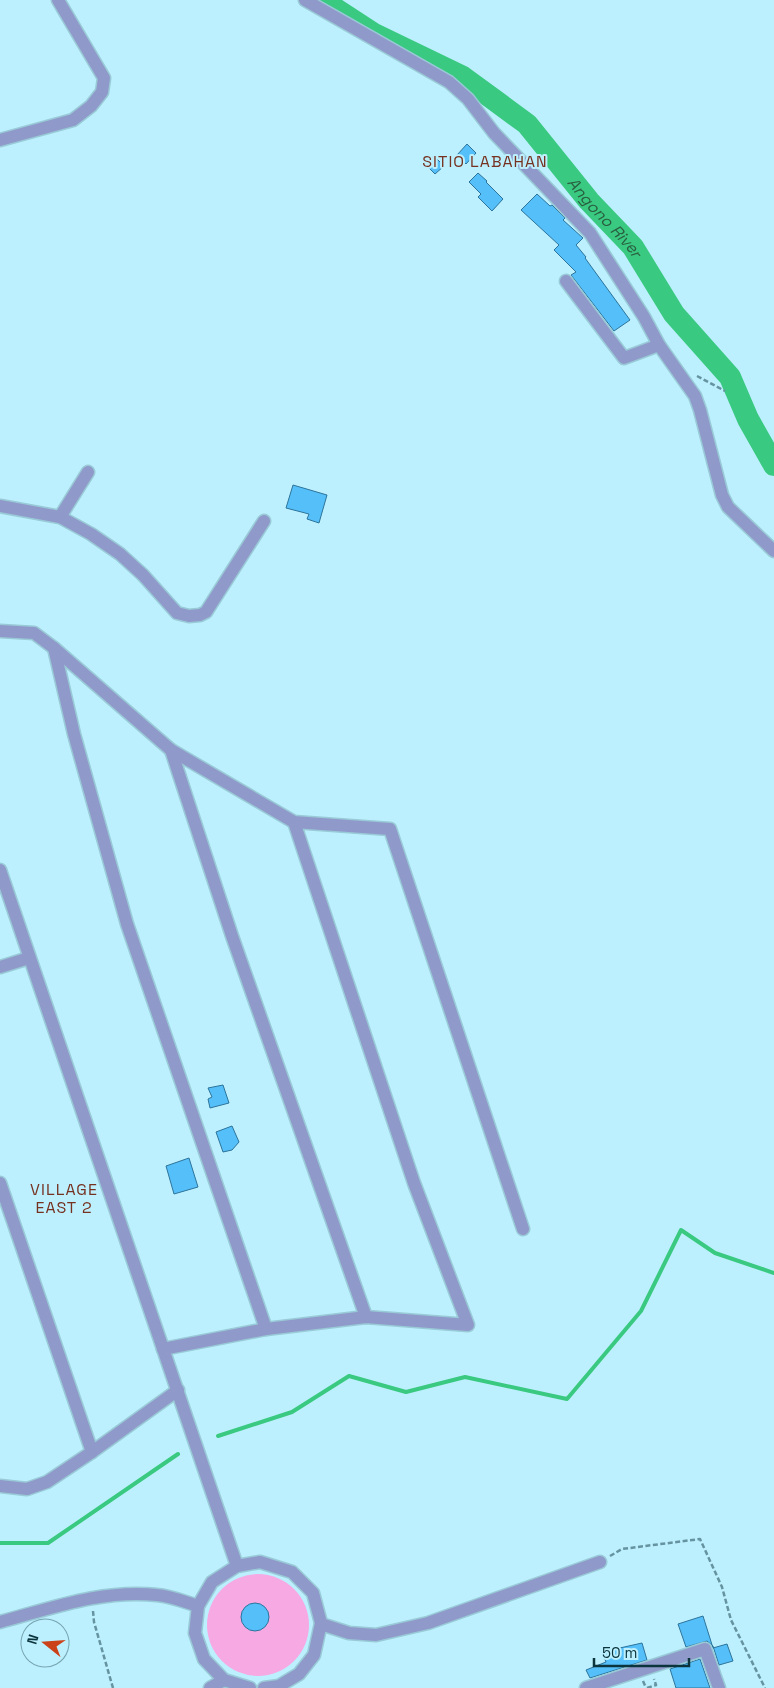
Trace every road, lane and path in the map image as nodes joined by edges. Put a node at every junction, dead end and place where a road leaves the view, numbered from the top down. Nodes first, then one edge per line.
1 (58, 0) edge
2 (305, 0) edge
3 (0, 140) edge
4 (566, 281) dead end
5 (659, 345) junction
6 (692, 371) dead end
7 (725, 391) dead end
8 (88, 472) dead end
9 (0, 506) edge
10 (60, 517) junction
11 (264, 521) dead end
12 (774, 551) edge
13 (0, 631) edge
14 (54, 648) junction
15 (171, 750) junction
16 (294, 822) junction
17 (0, 870) edge
18 (29, 958) junction
19 (0, 967) edge
20 (0, 1183) edge
21 (523, 1229) dead end
22 (366, 1317) junction
23 (266, 1329) junction
24 (164, 1349) junction
25 (178, 1390) junction
26 (92, 1452) junction
27 (0, 1486) edge
28 (600, 1562) joint
29 (236, 1566) junction
30 (91, 1597) junction
31 (198, 1606) junction
32 (0, 1622) edge
33 (321, 1624) junction
34 (224, 1680) junction
35 (280, 1687) edge
36 (113, 1688) edge
37 (210, 1688) edge
38 (250, 1688) edge
39 (264, 1688) edge
40 (586, 1688) edge
41 (719, 1688) edge
42 (765, 1688) edge

1 - 3 street
2 - 5 street
4 - 5 street
5 - 12 street
6 - 7 path
8 - 10 street
9 - 10 street
10 - 11 street
13 - 14 street
14 - 15 street
14 - 23 street
15 - 16 street
15 - 22 street
16 - 21 street
16 - 22 street
17 - 18 street
18 - 19 street
18 - 24 street
20 - 26 street
22 - 23 street
23 - 24 street
24 - 25 street
25 - 26 street
25 - 29 street
26 - 27 street
28 - 33 street
28 - 42 path
29 - 31 street
29 - 33 street
30 - 31 street
30 - 32 street
30 - 36 path
31 - 34 street
33 - 35 street
34 - 37 street
34 - 38 street
35 - 39 street
40 - 41 street

